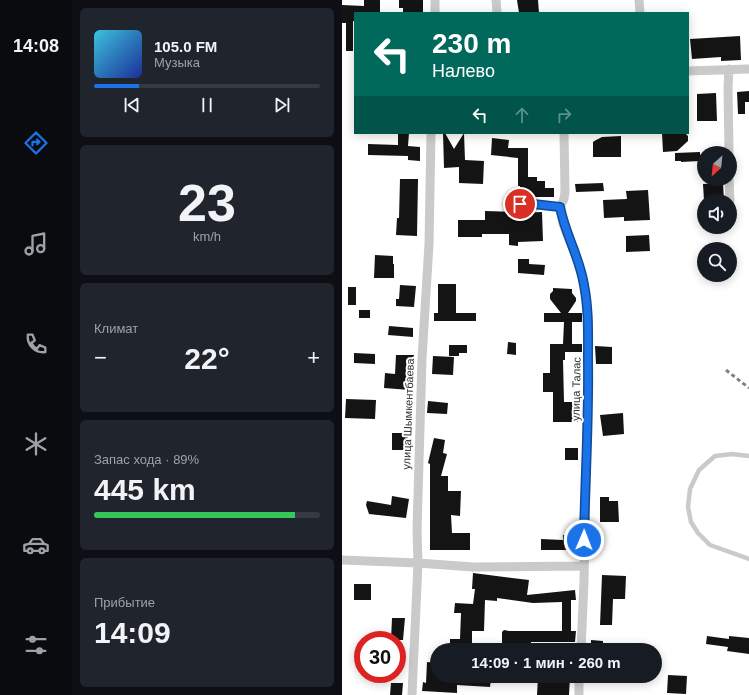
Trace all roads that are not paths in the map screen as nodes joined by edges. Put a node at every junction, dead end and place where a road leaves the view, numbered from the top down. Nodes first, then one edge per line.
1 (435, 0) edge
2 (496, 0) edge
3 (639, 0) edge
4 (435, 12) edge
5 (497, 12) edge
6 (640, 12) edge
7 (729, 69) junction
8 (749, 69) edge
9 (689, 71) edge
10 (431, 134) edge
11 (564, 134) edge
12 (729, 146) edge
13 (507, 204) dead end
14 (560, 207) junction
15 (749, 456) edge
16 (749, 559) edge
17 (342, 560) edge
18 (418, 563) junction
19 (583, 566) junction
20 (581, 643) edge
21 (579, 683) edge
22 (412, 695) edge
23 (579, 695) edge

1 - 4 street
2 - 5 street
3 - 6 street
7 - 8 street
7 - 9 street
7 - 12 street
10 - 18 street, улица Шымкентбаева
11 - 14 street, улица Талас
13 - 14 street
14 - 19 street, улица Талас
15 - 16 lane
17 - 18 street
18 - 19 street
18 - 22 street, улица Шымкентбаева
19 - 20 street, улица Талас
21 - 23 street

